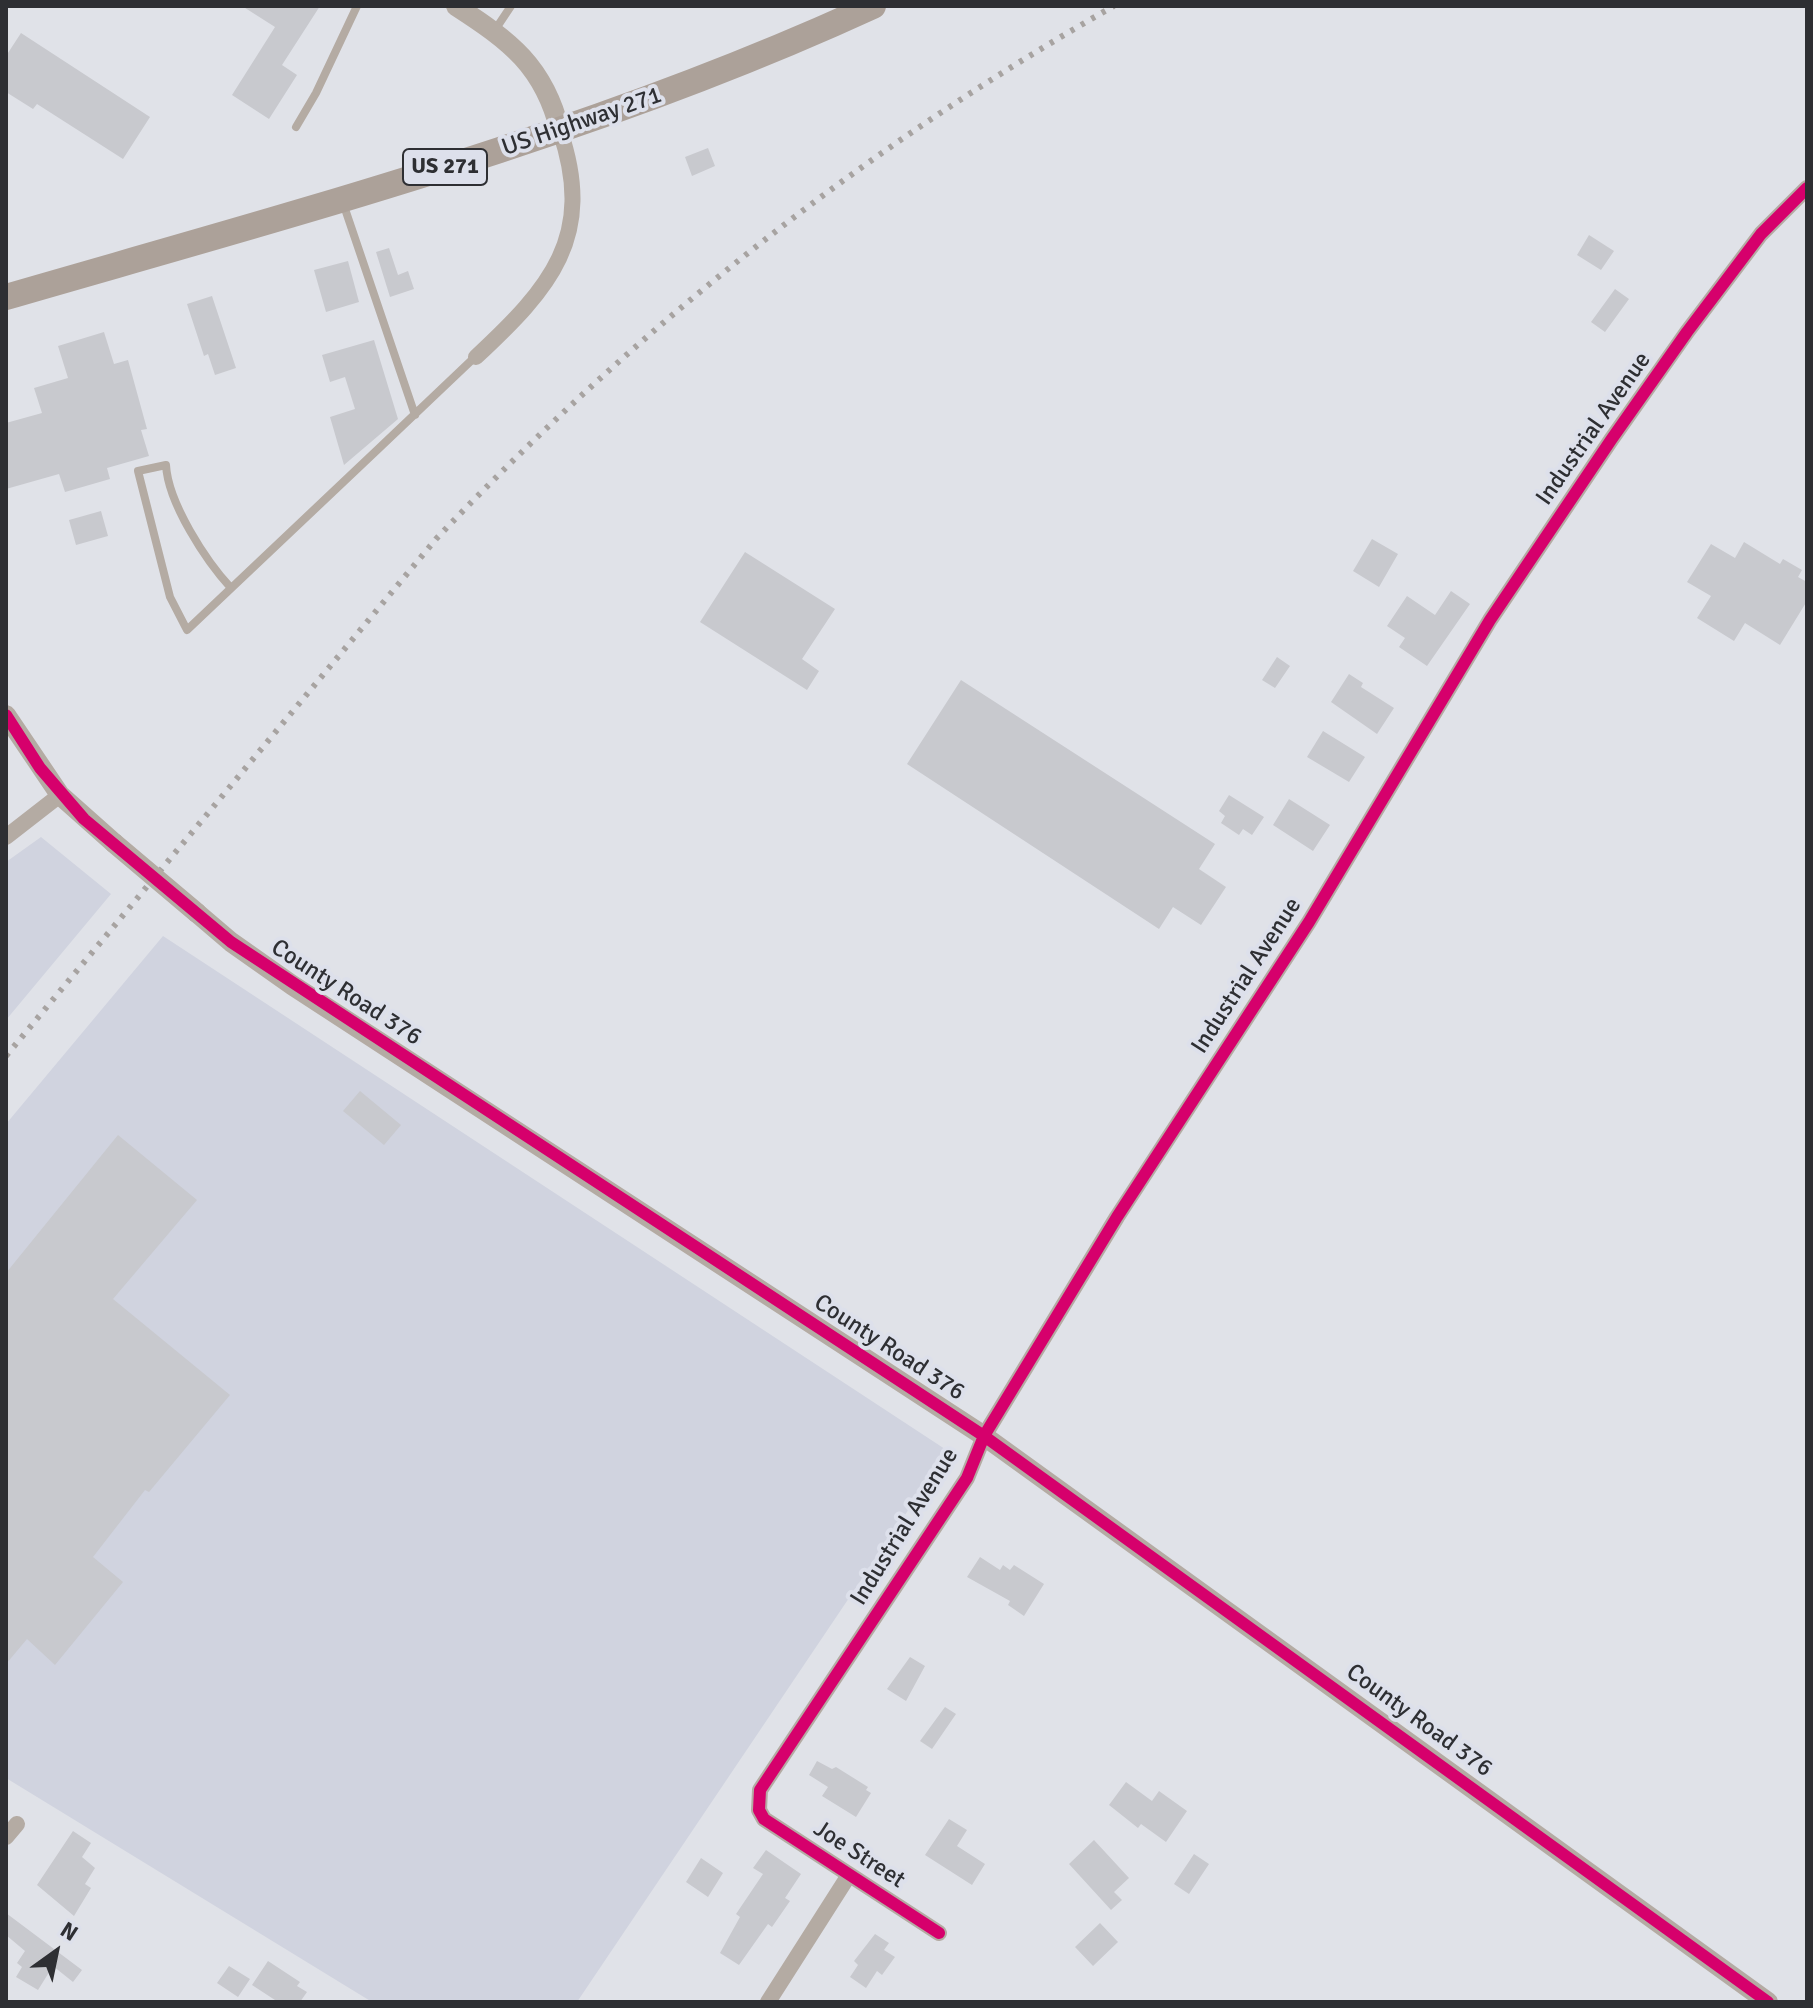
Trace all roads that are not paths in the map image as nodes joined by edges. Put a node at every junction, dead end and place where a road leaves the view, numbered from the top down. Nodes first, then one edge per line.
1 (357, 6) edge
2 (456, 6) edge
3 (511, 6) edge
4 (873, 6) edge
5 (494, 31) junction
6 (296, 127) dead end
7 (560, 131) junction
8 (1807, 188) edge
9 (342, 200) junction
10 (6, 297) edge
11 (476, 357) joint
12 (415, 415) junction
13 (231, 588) junction
14 (6, 715) edge
15 (60, 795) junction
16 (6, 837) edge
17 (984, 1436) junction
18 (759, 1810) joint
19 (849, 1875) junction
20 (939, 1933) dead end
21 (768, 2002) edge
22 (1768, 2002) edge

1 - 6 lane
2 - 5 street
3 - 5 lane
4 - 7 main road, US Highway 271 / US 271
5 - 7 street
7 - 9 main road, US Highway 271 / US 271
7 - 11 street
8 - 17 street, Industrial Avenue
9 - 10 main road, US Highway 271 / US 271
9 - 12 lane
11 - 12 lane
12 - 13 lane
13 - 13 lane
14 - 15 street, County Road 376
15 - 16 street
15 - 17 street, County Road 376, bridge
17 - 18 street, Industrial Avenue
17 - 22 street, County Road 376
18 - 19 street, Joe Street
19 - 20 street, Joe Street
19 - 21 street

